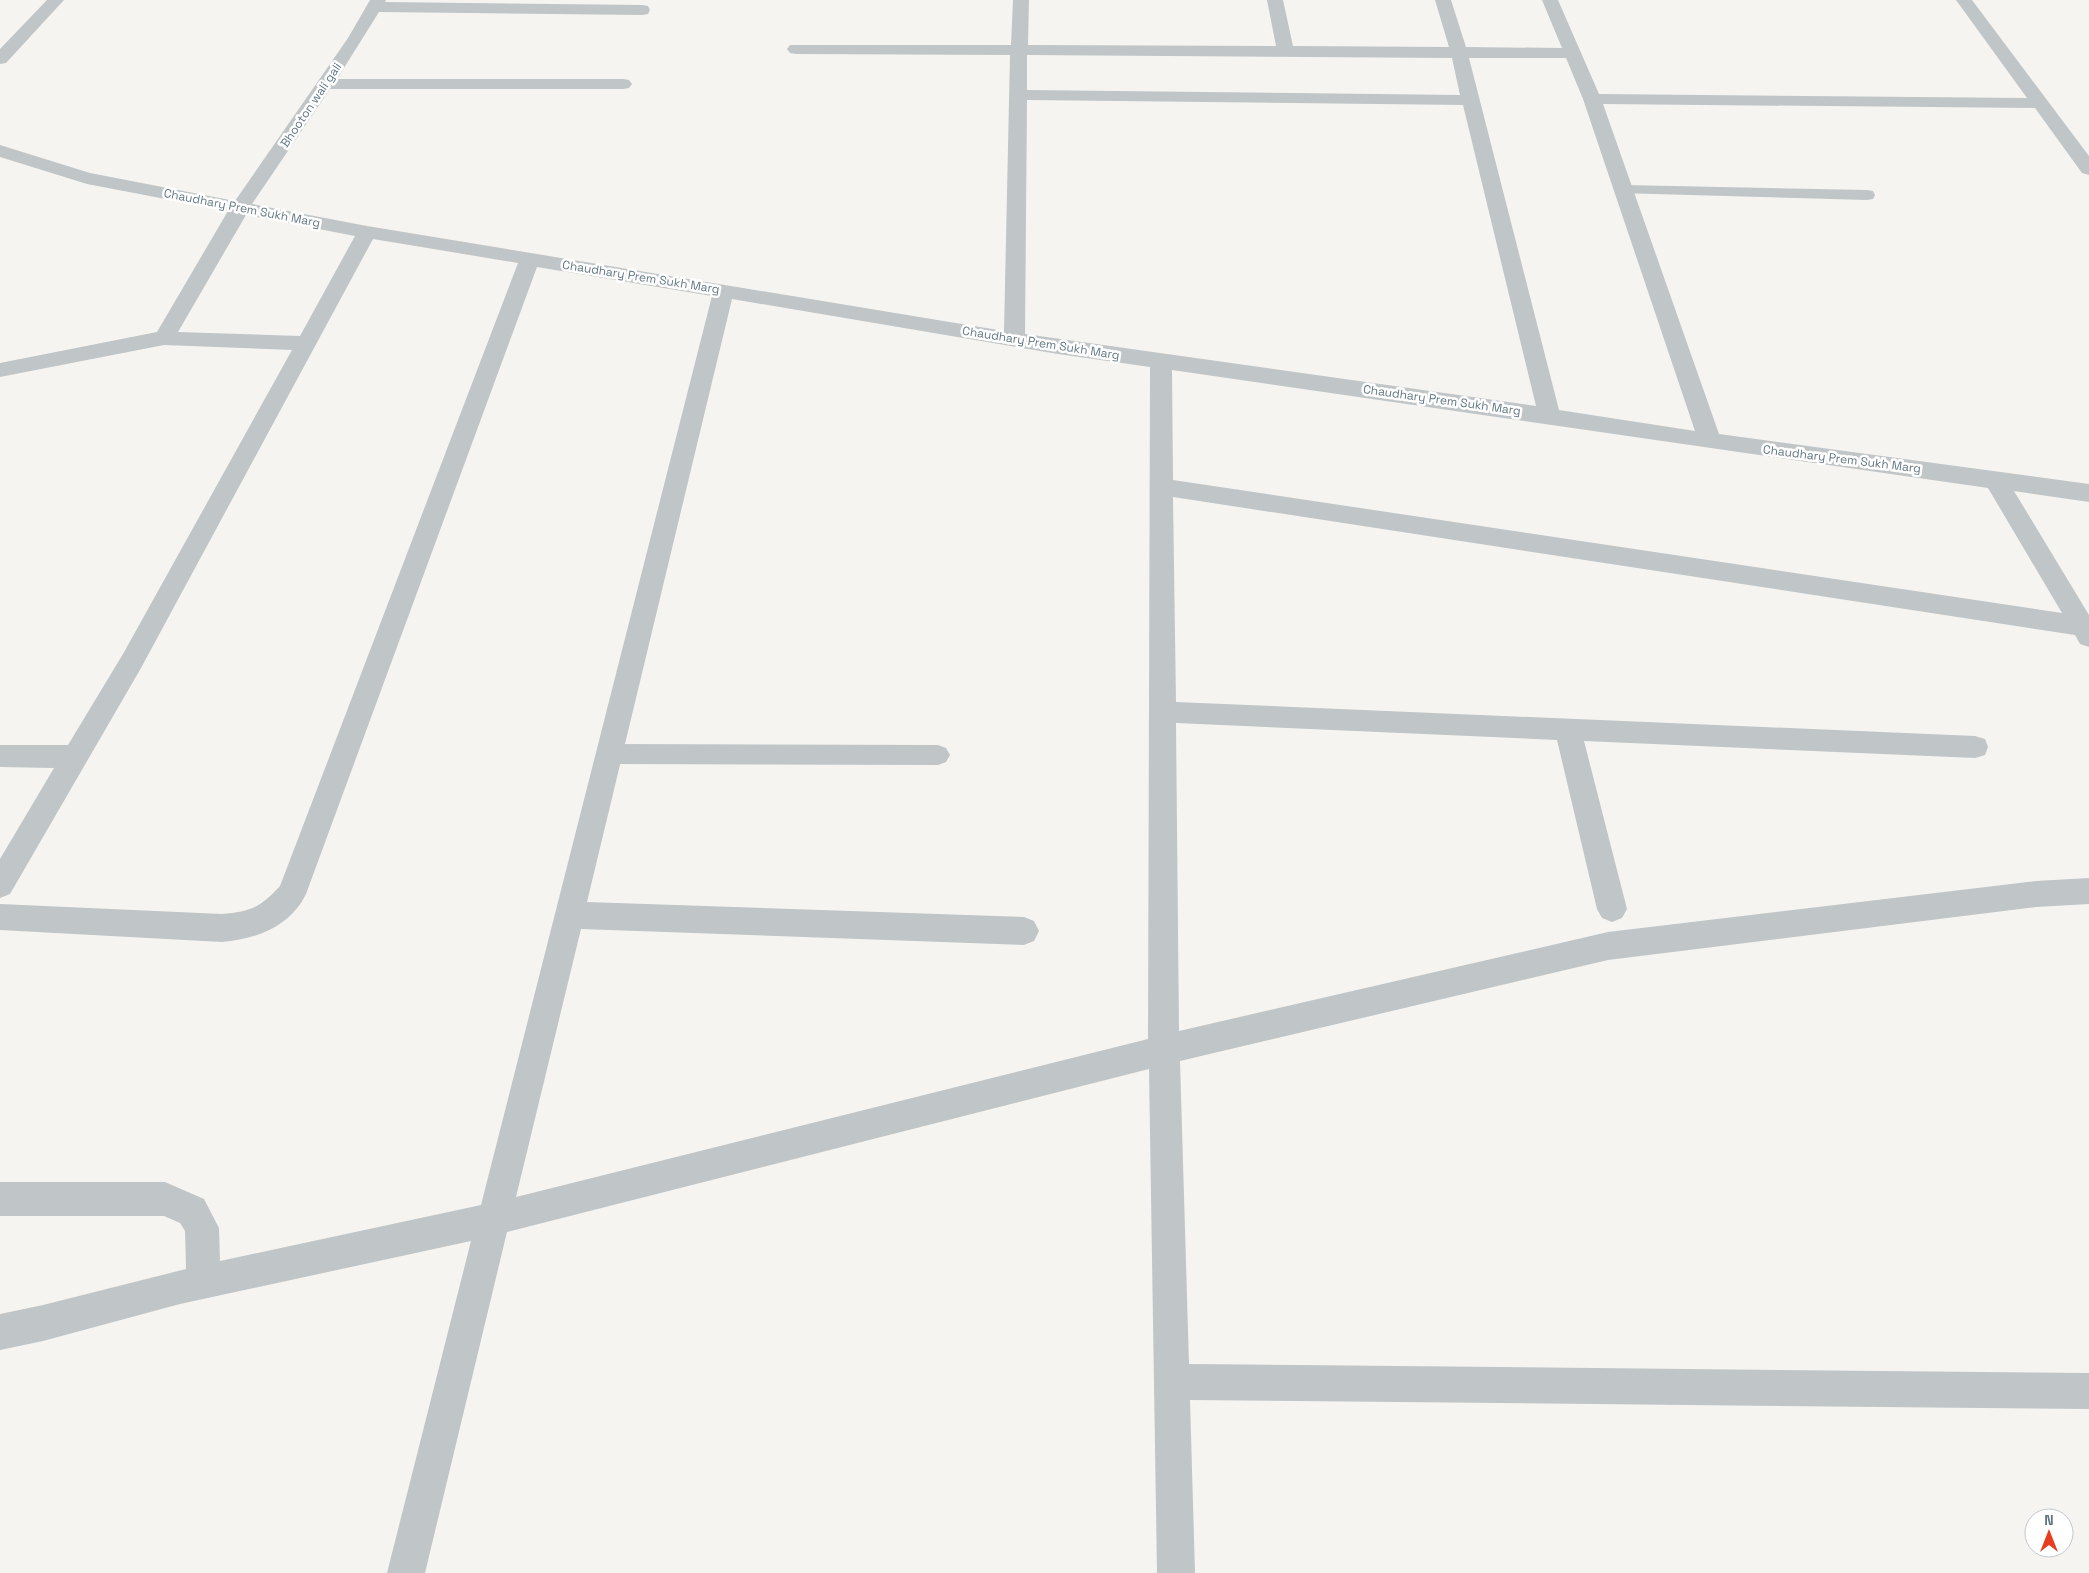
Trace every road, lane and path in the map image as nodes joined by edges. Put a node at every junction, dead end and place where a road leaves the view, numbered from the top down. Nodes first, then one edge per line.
1 (56, 0) edge
2 (1022, 0) edge
3 (1276, 0) edge
4 (1443, 0) edge
5 (1550, 0) edge
6 (1964, 0) edge
7 (376, 3) edge
8 (642, 10) dead end
9 (796, 49) dead end
10 (1019, 50) junction
11 (1286, 52) junction
12 (1459, 53) junction
13 (1573, 53) junction
14 (0, 59) edge
15 (325, 84) junction
16 (623, 84) dead end
17 (1018, 95) junction
18 (1592, 99) junction
19 (1470, 100) junction
20 (2039, 103) junction
21 (0, 151) edge
22 (2089, 169) edge
23 (1624, 190) junction
24 (1868, 195) dead end
25 (240, 208) junction
26 (368, 232) junction
27 (530, 259) junction
28 (724, 291) junction
29 (164, 338) junction
30 (1014, 339) junction
31 (306, 343) junction
32 (1161, 361) junction
33 (0, 370) edge
34 (1549, 416) junction
35 (1710, 441) junction
36 (1996, 479) junction
37 (1162, 487) junction
38 (2089, 493) edge
39 (2086, 632) edge
40 (1163, 712) junction
41 (1568, 730) junction
42 (1974, 747) dead end
43 (610, 754) junction
44 (938, 755) dead end
45 (0, 756) edge
46 (76, 757) junction
47 (0, 885) edge
48 (2089, 891) edge
49 (1612, 909) dead end
50 (570, 915) junction
51 (0, 917) edge
52 (1024, 931) dead end
53 (1164, 1050) junction
54 (0, 1199) edge
55 (494, 1219) junction
56 (203, 1282) junction
57 (0, 1332) edge
58 (1172, 1382) junction
59 (2089, 1390) edge
60 (406, 1573) edge
61 (1176, 1573) edge

1 - 14 street
2 - 10 street
3 - 11 street
4 - 12 street
5 - 13 street
6 - 20 street
7 - 8 street
7 - 15 street, Bhooton wali gali
9 - 10 street
10 - 11 street
10 - 17 street
11 - 12 street
12 - 13 street
12 - 19 street
13 - 18 street
15 - 16 street
15 - 25 street, Bhooton wali gali
17 - 19 street
17 - 30 street
18 - 20 street
18 - 23 street
19 - 34 street
20 - 22 street
21 - 25 street, Chaudhary Prem Sukh Marg
23 - 24 lane
23 - 35 street
25 - 26 street, Chaudhary Prem Sukh Marg
25 - 29 street, Bhooton wali gali
26 - 27 street, Chaudhary Prem Sukh Marg
26 - 31 street
27 - 28 street, Chaudhary Prem Sukh Marg
27 - 51 street
28 - 30 street, Chaudhary Prem Sukh Marg
28 - 43 street
29 - 31 street
29 - 33 street
30 - 32 street, Chaudhary Prem Sukh Marg
31 - 46 street
32 - 34 street, Chaudhary Prem Sukh Marg
32 - 37 street
34 - 35 street, Chaudhary Prem Sukh Marg
35 - 36 street, Chaudhary Prem Sukh Marg
36 - 38 street, Chaudhary Prem Sukh Marg
36 - 39 street
37 - 39 street
37 - 40 street
40 - 41 street
40 - 53 street
41 - 42 street
41 - 49 street
43 - 44 lane
43 - 50 street
45 - 46 street
46 - 47 street
48 - 53 street
50 - 52 street
50 - 55 street
53 - 55 street
53 - 58 street
54 - 56 street
55 - 56 street
55 - 60 street
56 - 57 street
58 - 59 street
58 - 61 street

